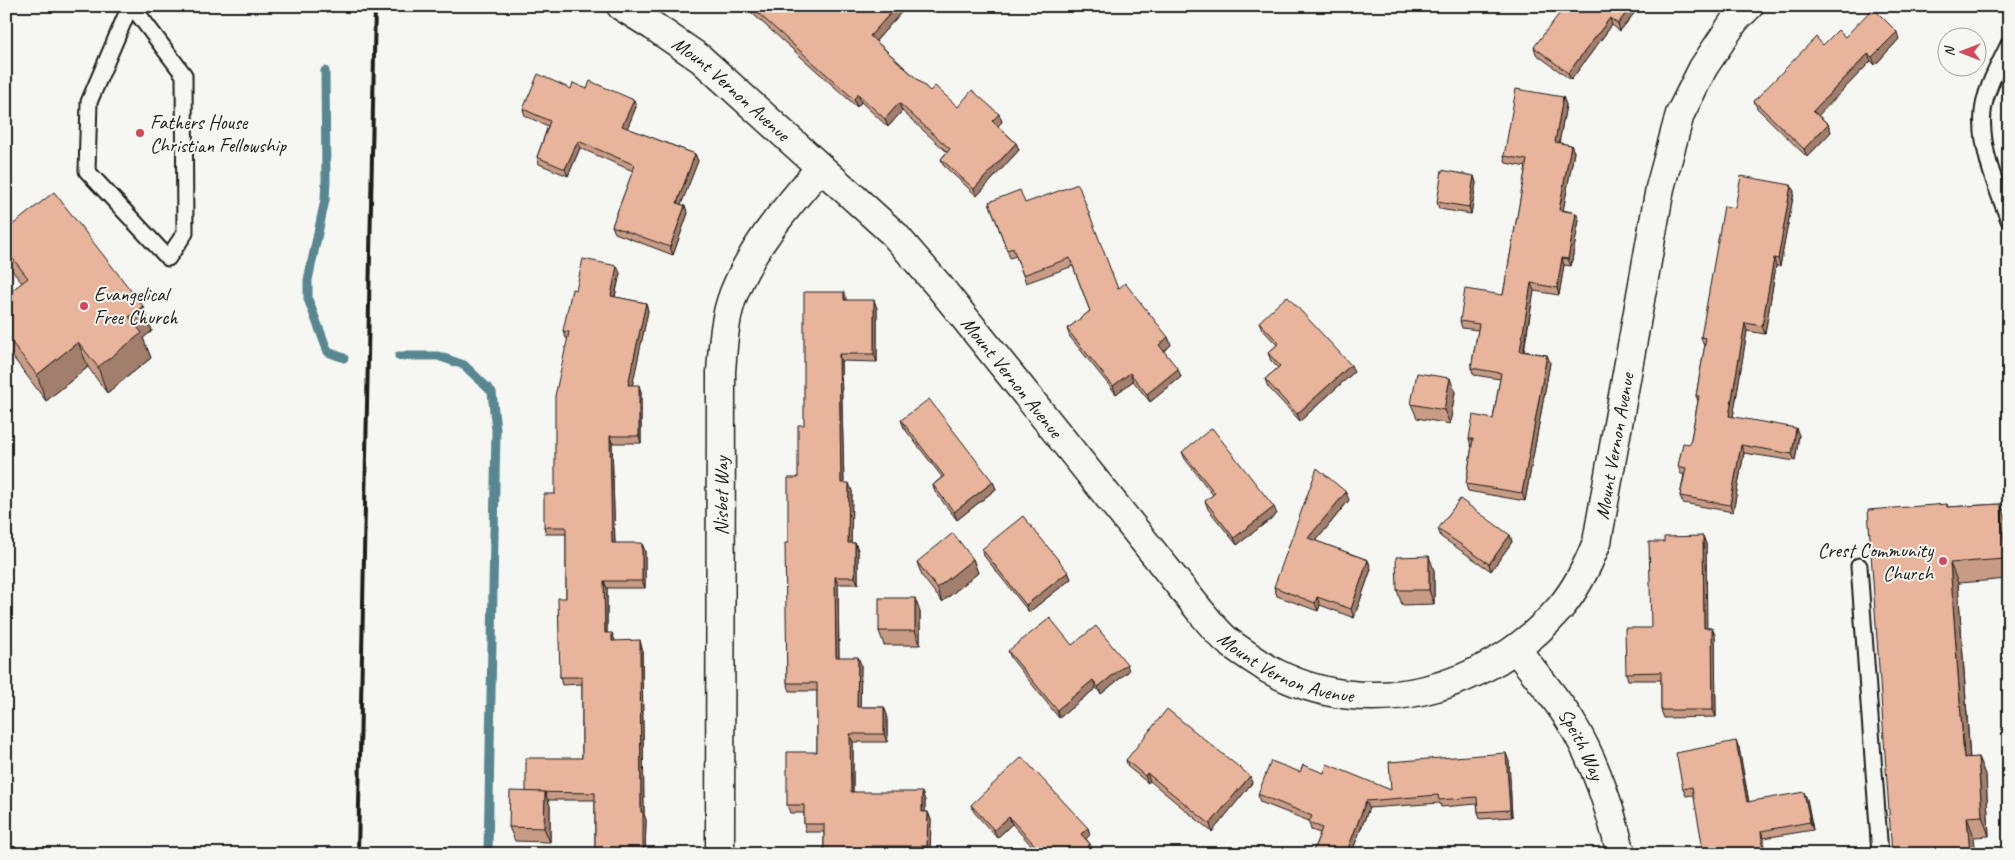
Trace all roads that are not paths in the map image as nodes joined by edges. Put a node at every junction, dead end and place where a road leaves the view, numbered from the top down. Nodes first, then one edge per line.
1 (131, 6) edge
2 (621, 6) edge
3 (1749, 6) edge
4 (2009, 44) edge
5 (820, 168) junction
6 (2009, 220) edge
7 (1860, 566) dead end
8 (1516, 649) junction
9 (720, 854) edge
10 (1622, 854) edge
11 (1880, 854) edge

1 - 1 lane
2 - 5 street, Mount Vernon Avenue
3 - 8 street, Mount Vernon Avenue
4 - 6 lane
5 - 8 street, Mount Vernon Avenue
5 - 9 street, Nisbet Way
7 - 11 lane
8 - 10 street, Speith Way

